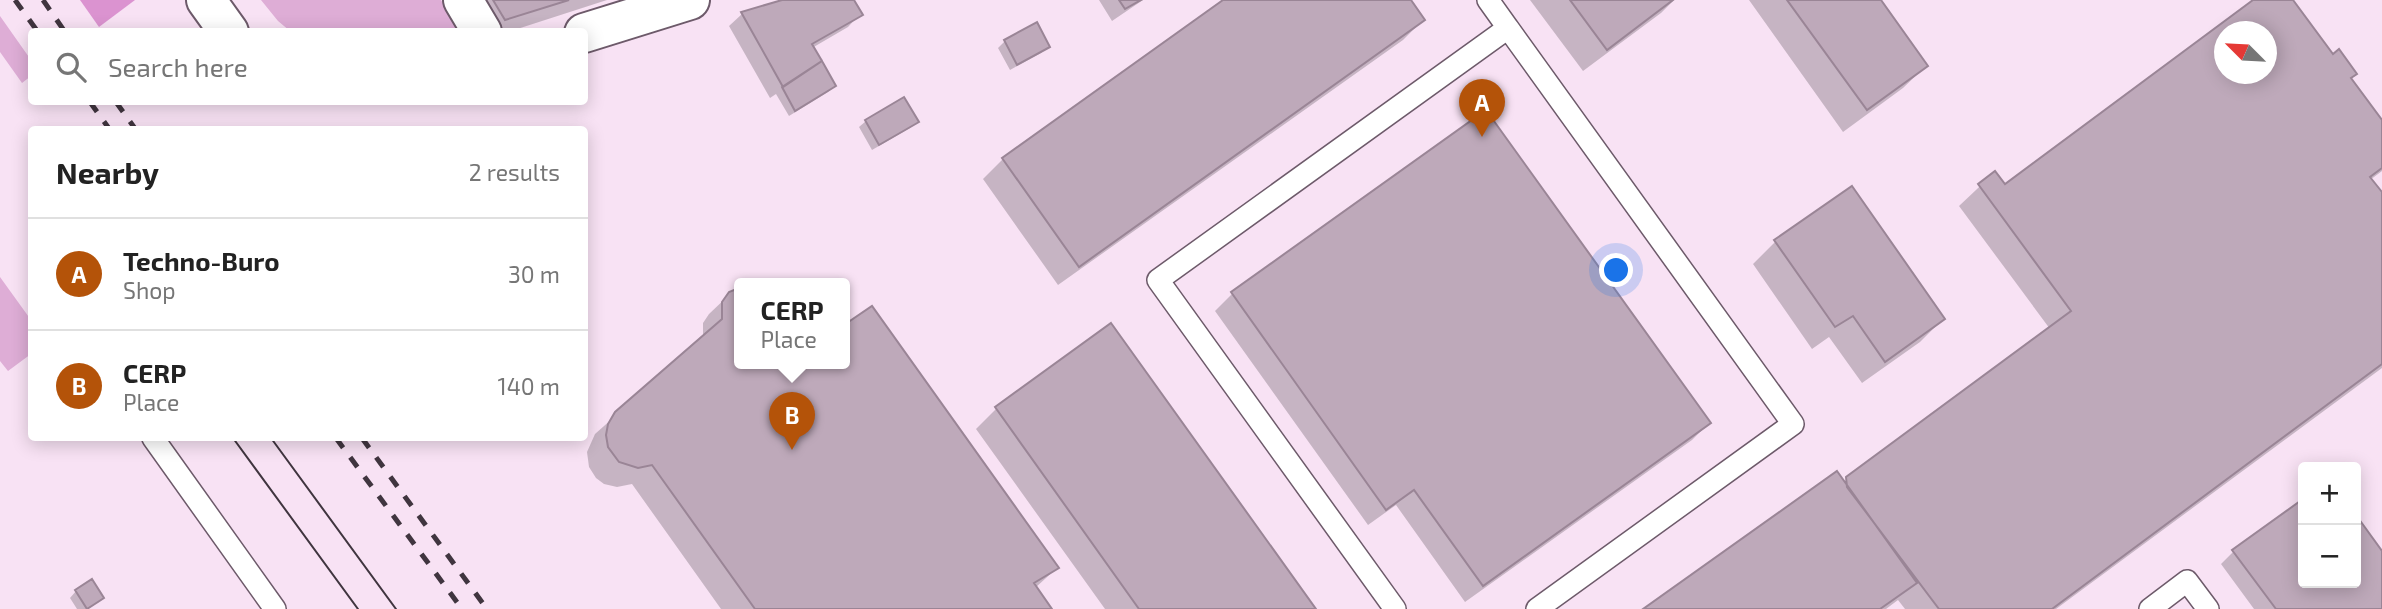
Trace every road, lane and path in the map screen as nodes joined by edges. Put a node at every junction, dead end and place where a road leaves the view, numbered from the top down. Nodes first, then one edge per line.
1 (206, 0) edge
2 (463, 0) edge
3 (690, 0) edge
4 (1489, 0) edge
5 (226, 28) edge
6 (480, 28) edge
7 (1508, 29) junction
8 (588, 32) edge
9 (155, 441) edge
10 (275, 609) edge
11 (1395, 609) edge
12 (1537, 609) edge
13 (2150, 609) edge
14 (2208, 609) edge

1 - 5 street
2 - 6 street
3 - 8 street
4 - 7 lane
7 - 11 lane
7 - 12 lane
9 - 10 lane
13 - 14 lane

